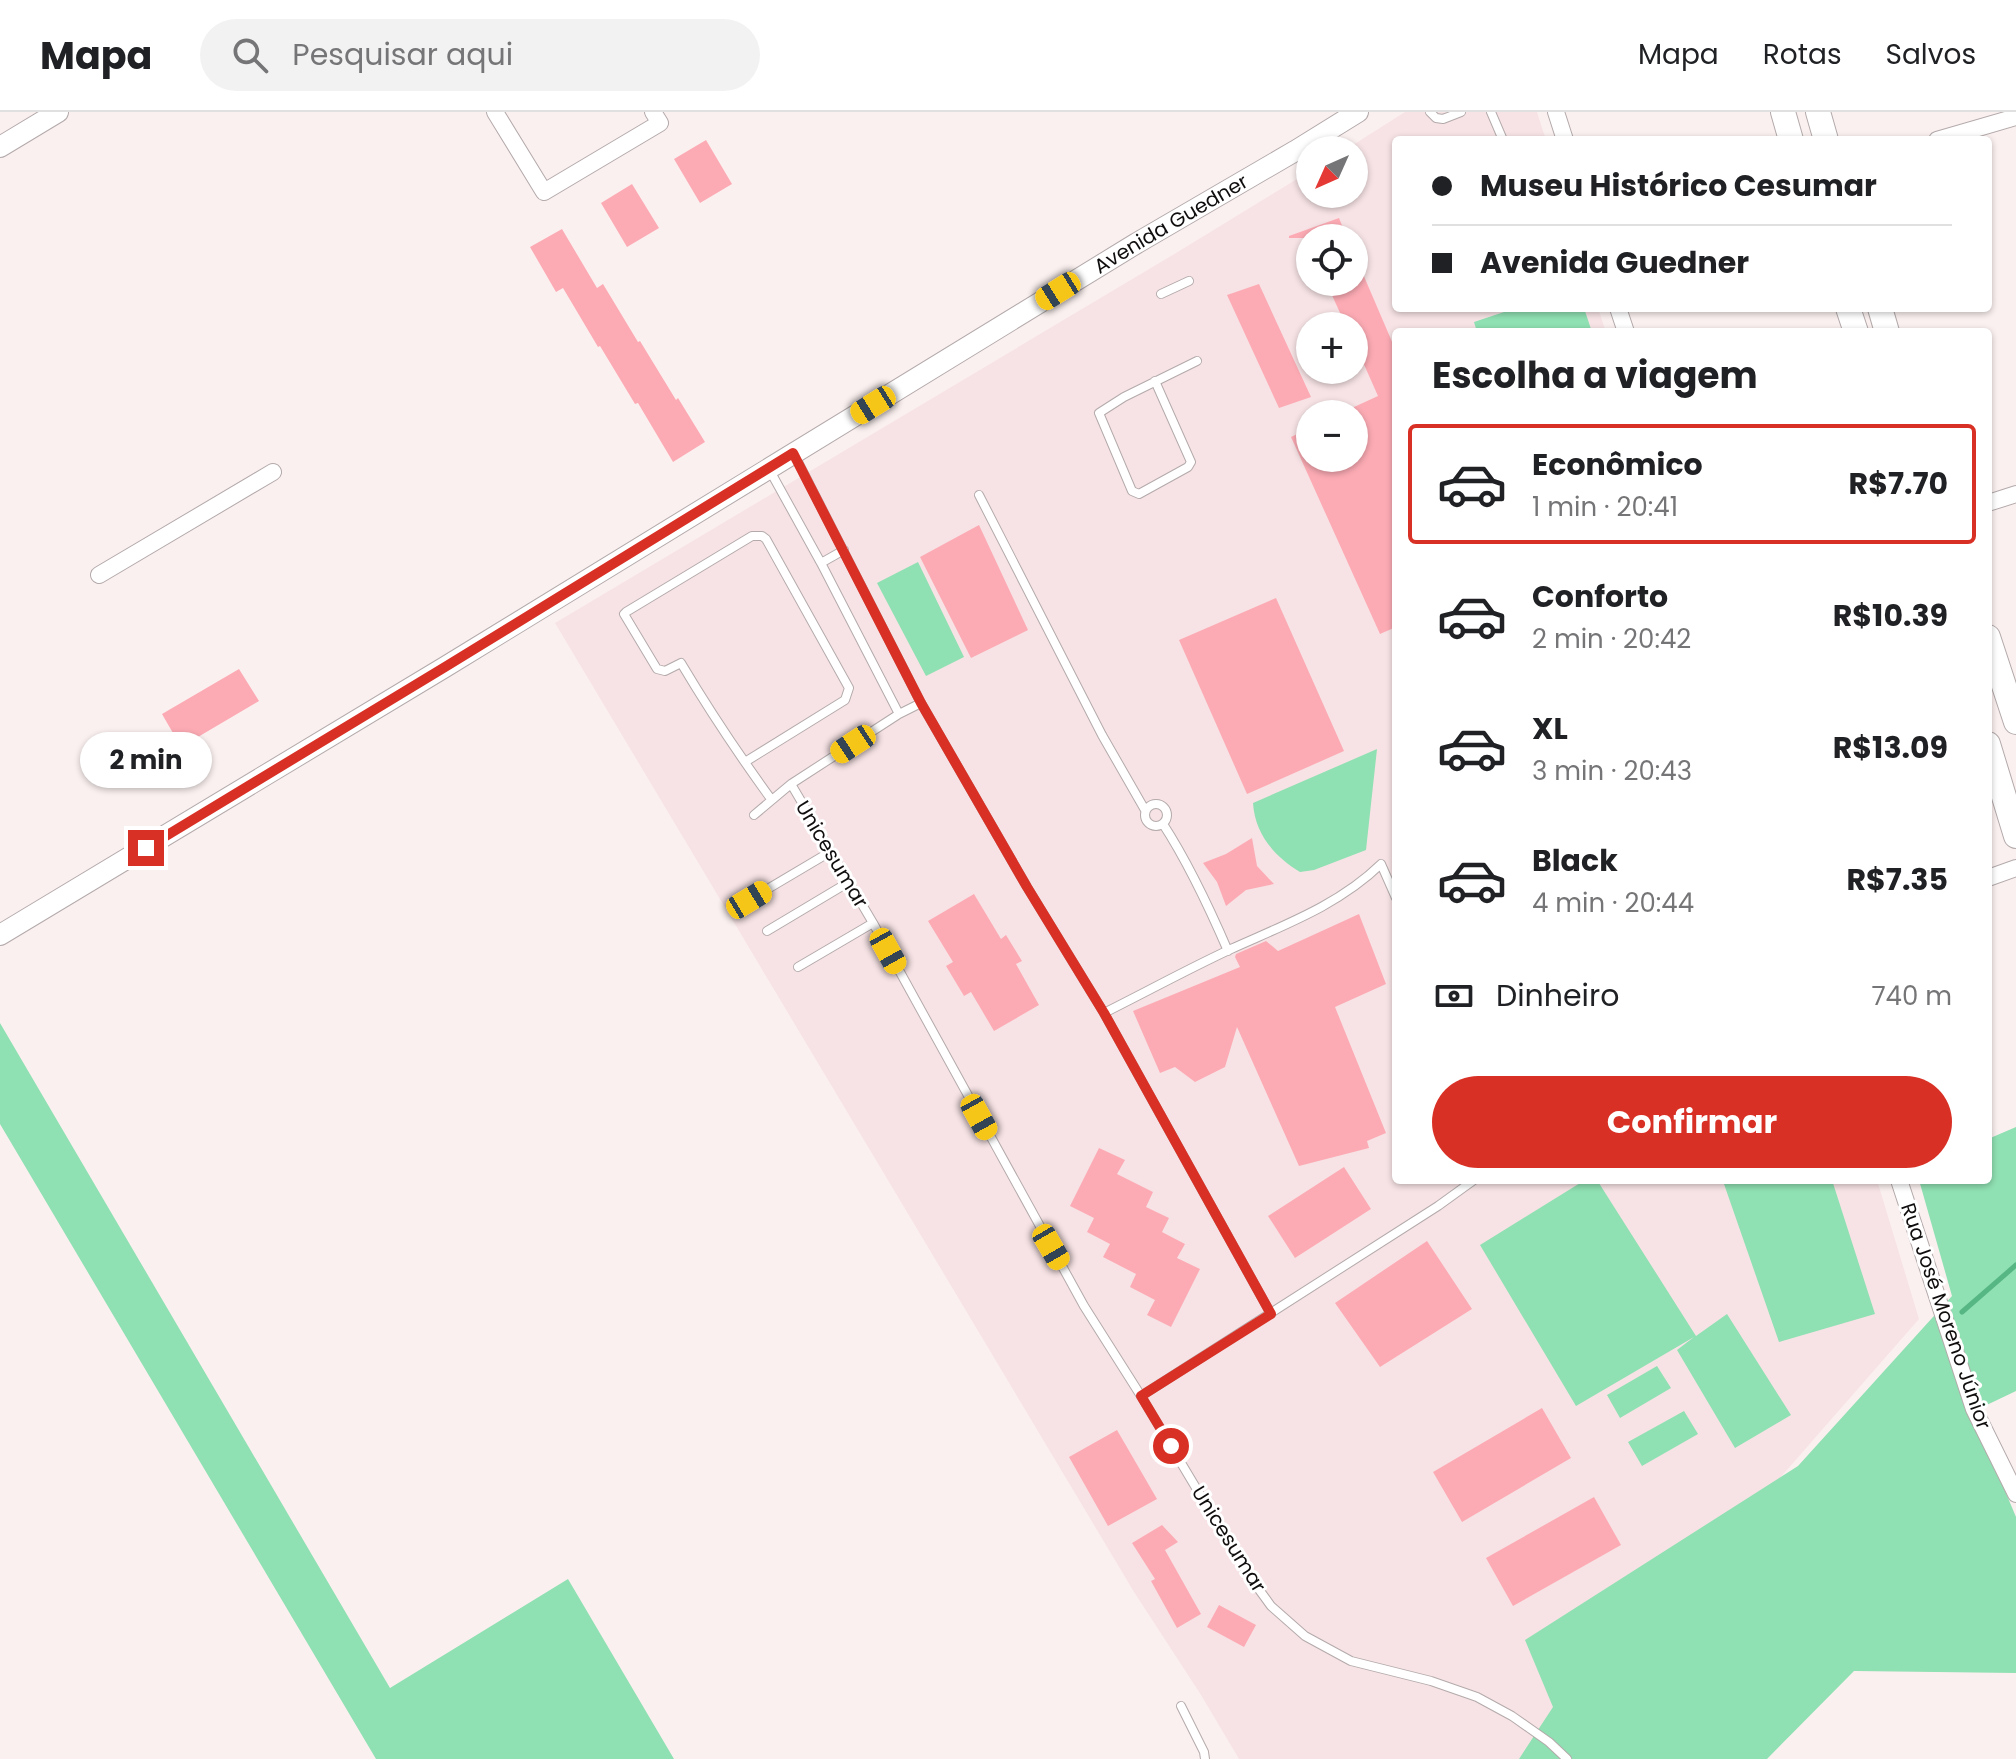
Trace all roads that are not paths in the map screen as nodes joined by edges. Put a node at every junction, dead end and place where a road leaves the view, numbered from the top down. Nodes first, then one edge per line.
1 (58, 112) edge
2 (495, 112) edge
3 (653, 112) edge
4 (1358, 112) edge
5 (1430, 112) edge
6 (1461, 112) edge
7 (1491, 112) edge
8 (1556, 112) edge
9 (1783, 112) edge
10 (1818, 112) edge
11 (2016, 117) edge
12 (1501, 136) edge
13 (1564, 136) edge
14 (1790, 136) edge
15 (1825, 136) edge
16 (1951, 136) edge
17 (0, 147) edge
18 (1189, 281) dead end
19 (1161, 294) dead end
20 (1197, 361) dead end
21 (1155, 381) junction
22 (793, 453) junction
23 (769, 468) junction
24 (273, 472) dead end
25 (2016, 494) edge
26 (979, 495) dead end
27 (1992, 502) edge
28 (844, 550) junction
29 (821, 563) junction
30 (99, 575) dead end
31 (1992, 649) edge
32 (921, 703) junction
33 (899, 714) junction
34 (2016, 722) edge
35 (1992, 757) edge
36 (745, 762) junction
37 (791, 784) junction
38 (771, 799) junction
39 (1145, 810) junction
40 (754, 815) dead end
41 (1163, 824) junction
42 (2016, 836) edge
43 (830, 852) junction
44 (2016, 868) edge
45 (1992, 877) edge
46 (849, 882) junction
47 (1392, 889) edge
48 (749, 900) dead end
49 (873, 923) junction
50 (767, 931) dead end
51 (0, 935) edge
52 (1228, 951) junction
53 (798, 967) dead end
54 (1104, 1013) junction
55 (1468, 1184) edge
56 (1900, 1184) edge
57 (1271, 1314) junction
58 (1141, 1396) junction
59 (2016, 1494) edge
60 (1181, 1706) dead end
61 (1205, 1759) edge
62 (1567, 1759) edge

1 - 17 street
2 - 3 street
4 - 22 street, Avenida Guedner
5 - 6 lane
7 - 12 lane
8 - 13 street
9 - 14 main road
10 - 15 main road
11 - 16 street
18 - 19 lane
20 - 21 lane
21 - 21 lane
22 - 23 street, Avenida Guedner
22 - 28 lane
23 - 29 lane
23 - 51 street, Avenida Guedner
24 - 30 street
25 - 27 street
26 - 39 lane
28 - 29 lane
28 - 32 lane
29 - 33 lane
31 - 34 main road
32 - 33 lane
32 - 54 lane
33 - 37 lane
35 - 42 main road
36 - 36 lane
36 - 38 lane
37 - 38 lane
37 - 43 lane, Unicesumar
38 - 40 lane
39 - 41 lane
39 - 41 lane
41 - 52 lane
43 - 46 lane, Unicesumar
43 - 48 lane
44 - 45 street
46 - 49 lane, Unicesumar
46 - 50 lane
47 - 52 lane
49 - 53 lane
49 - 58 lane, Unicesumar
52 - 54 lane
54 - 57 lane
55 - 57 lane
56 - 59 street, Rua José Moreno Júnior
57 - 58 lane
58 - 62 lane, Unicesumar
60 - 61 lane

